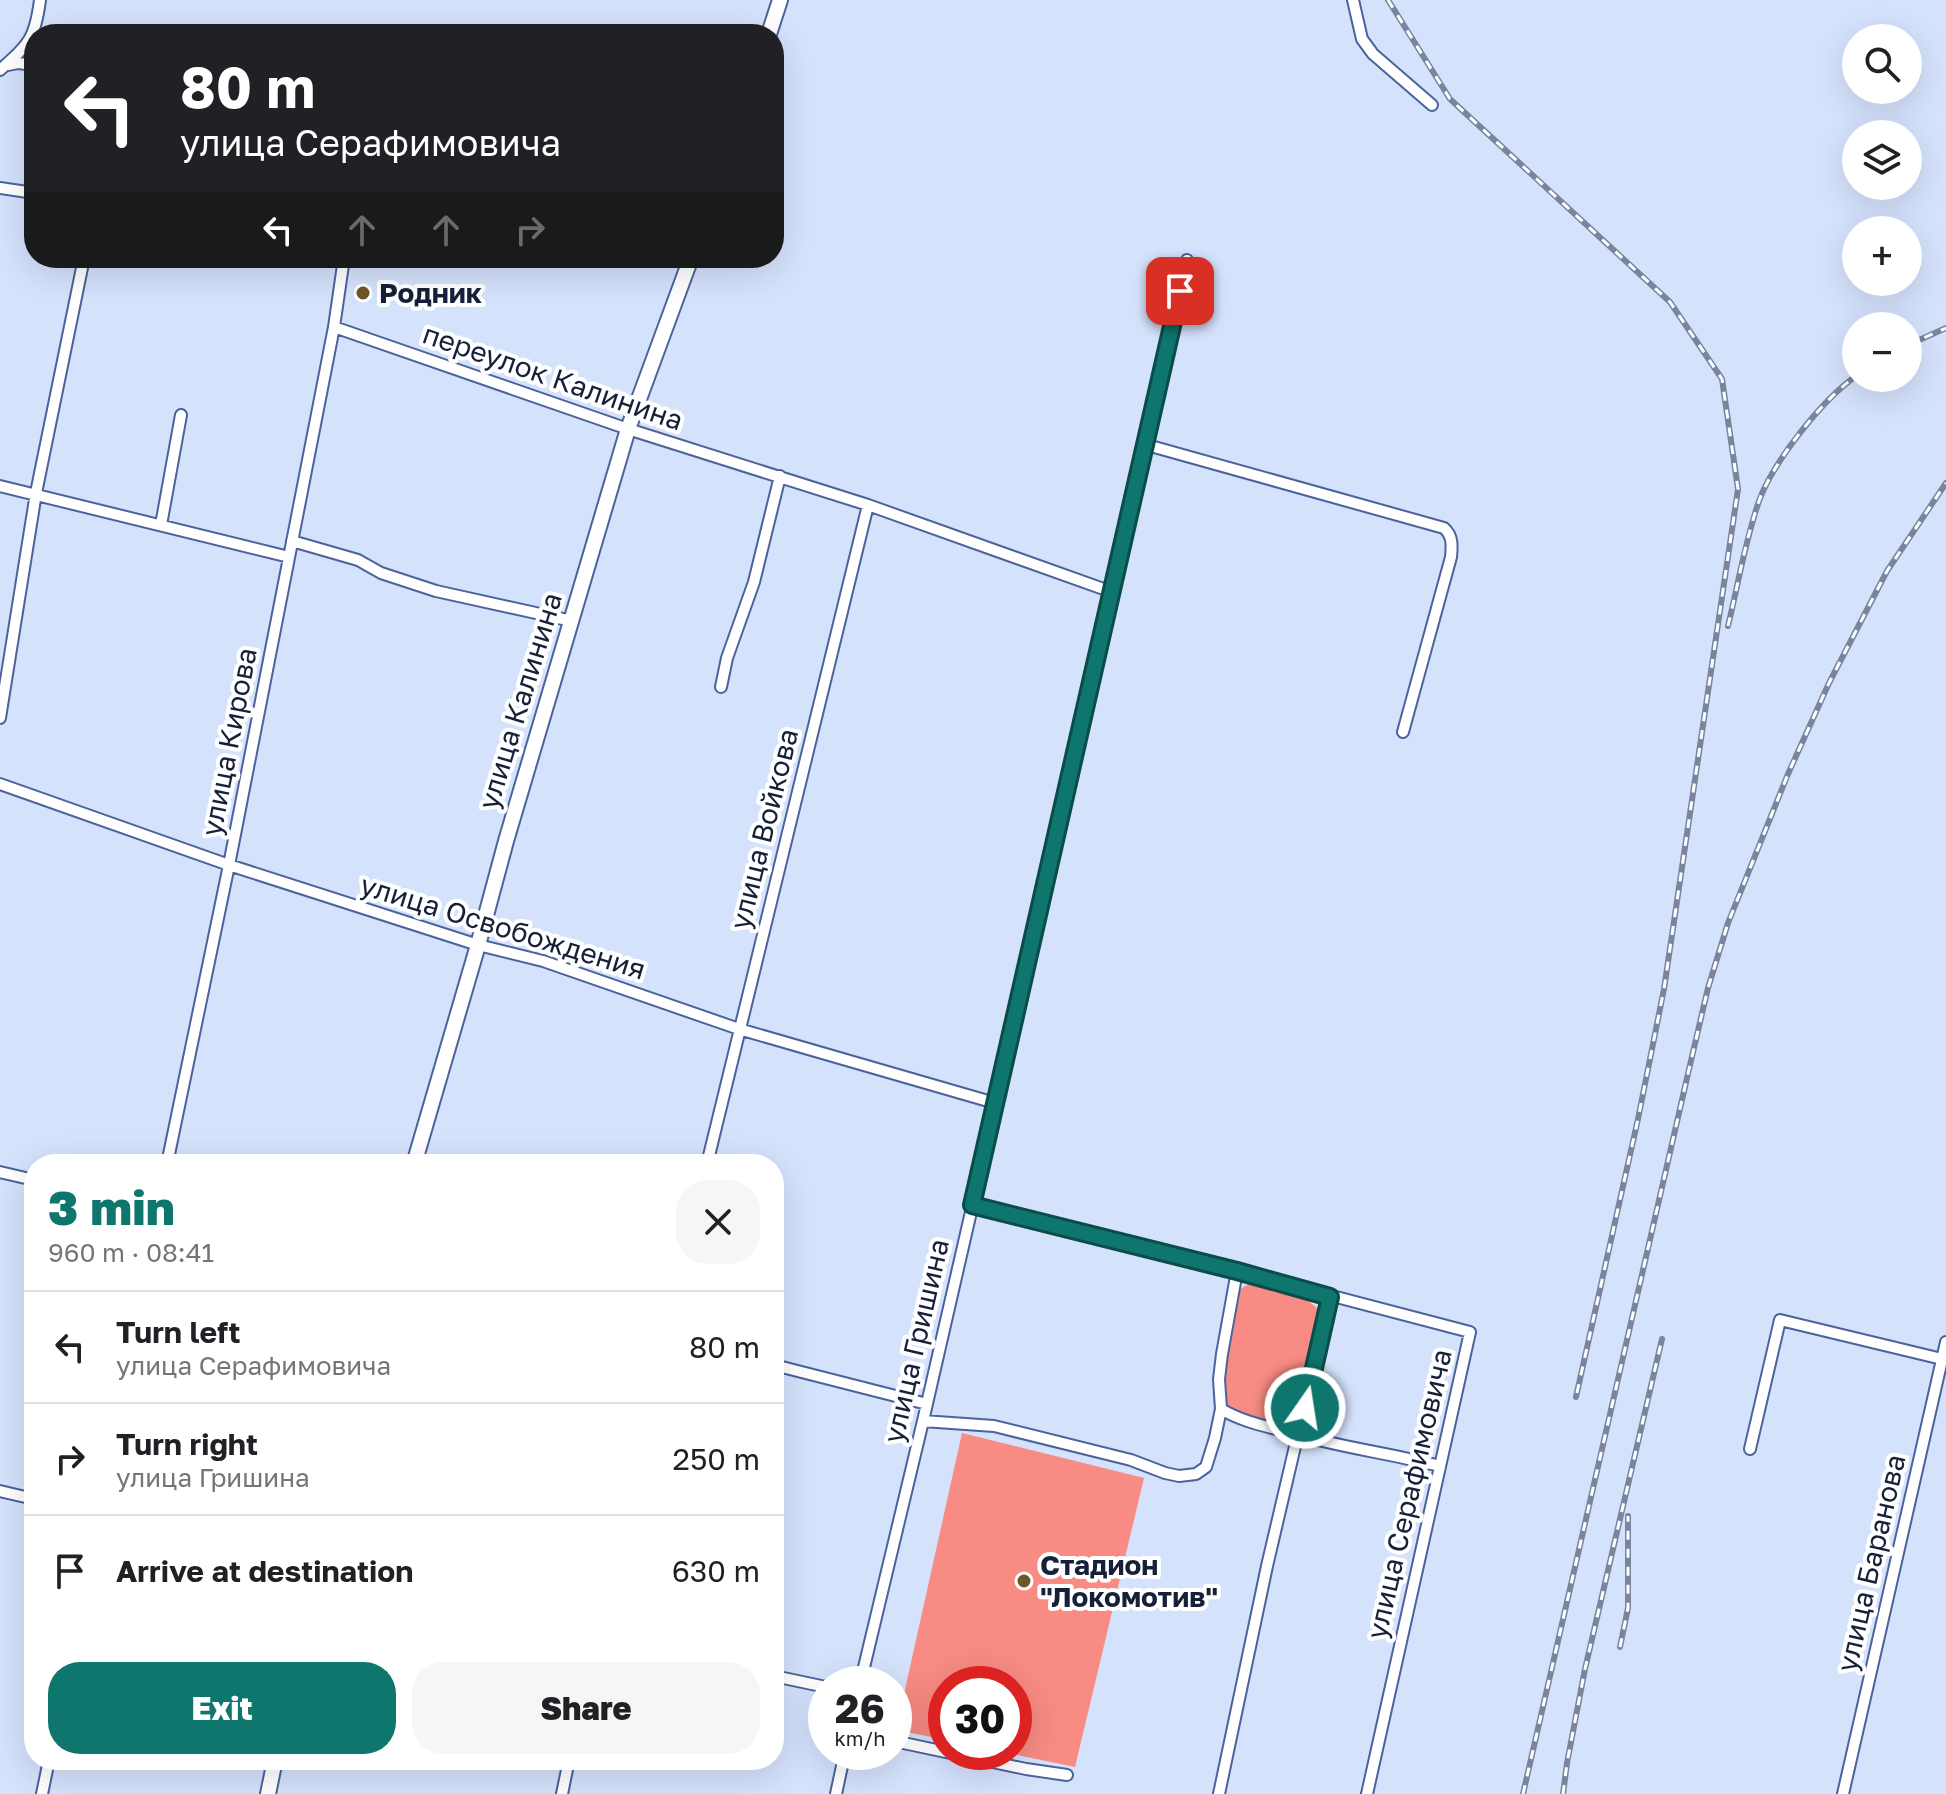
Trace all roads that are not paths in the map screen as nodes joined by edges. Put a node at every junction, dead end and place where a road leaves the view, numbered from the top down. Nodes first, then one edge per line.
1 (40, 0) edge
2 (780, 0) edge
3 (1353, 0) edge
4 (40, 24) edge
5 (772, 24) edge
6 (24, 49) edge
7 (24, 64) edge
8 (2, 68) edge
9 (1432, 105) dead end
10 (0, 188) edge
11 (24, 192) edge
12 (1187, 260) dead end
13 (82, 268) edge
14 (343, 268) edge
15 (687, 268) edge
16 (334, 327) junction
17 (181, 415) dead end
18 (628, 429) junction
19 (1147, 445) junction
20 (780, 476) junction
21 (0, 486) edge
22 (36, 493) junction
23 (868, 505) junction
24 (161, 525) junction
25 (292, 541) junction
26 (289, 557) junction
27 (1112, 592) junction
28 (572, 621) junction
29 (721, 687) dead end
30 (0, 718) edge
31 (1403, 732) dead end
32 (0, 784) edge
33 (229, 865) junction
34 (478, 945) junction
35 (739, 1029) junction
36 (995, 1103) junction
37 (169, 1154) edge
38 (417, 1154) edge
39 (709, 1154) edge
40 (0, 1172) edge
41 (24, 1178) edge
42 (972, 1205) junction
43 (1237, 1271) junction
44 (1330, 1297) junction
45 (1946, 1342) edge
46 (1942, 1359) junction
47 (784, 1368) edge
48 (927, 1404) junction
49 (1221, 1409) junction
50 (923, 1421) junction
51 (1298, 1436) junction
52 (1750, 1449) dead end
53 (1440, 1466) junction
54 (0, 1491) edge
55 (24, 1497) edge
56 (864, 1666) edge
57 (784, 1678) edge
58 (808, 1683) edge
59 (912, 1745) edge
60 (47, 1770) edge
61 (273, 1770) edge
62 (567, 1770) edge
63 (841, 1770) edge
64 (1067, 1775) dead end
65 (42, 1794) edge
66 (268, 1794) edge
67 (562, 1794) edge
68 (836, 1794) edge
69 (1219, 1794) edge
70 (1367, 1794) edge
71 (1843, 1794) edge

1 - 4 street
2 - 5 street
3 - 9 street
6 - 8 street
7 - 8 street
10 - 11 street
12 - 19 street, улица Гришина
13 - 22 street
14 - 16 street
15 - 18 street, улица Калинина
16 - 18 street, переулок Калинина
16 - 25 street, улица Кирова
17 - 24 street
18 - 20 street, переулок Калинина
18 - 28 street, улица Калинина
19 - 27 street, улица Гришина
19 - 31 street
20 - 23 street, переулок Калинина
20 - 29 street
21 - 22 street
22 - 24 street
22 - 30 street
23 - 27 street, переулок Калинина
23 - 35 street, улица Войкова
24 - 26 street
25 - 26 street, улица Кирова
25 - 28 street
26 - 33 street, улица Кирова
27 - 36 street, улица Гришина
28 - 34 street, улица Калинина
32 - 33 street, улица Освобождения
33 - 34 street, улица Освобождения
33 - 37 street, улица Кирова
34 - 35 street, улица Освобождения
34 - 38 street, улица Калинина
35 - 36 street, улица Освобождения
35 - 39 street, улица Войкова
36 - 42 street, улица Гришина
40 - 41 street
42 - 43 street, улица Серафимовича
42 - 48 street, улица Гришина
43 - 44 street, улица Серафимовича
43 - 49 street
44 - 51 street
44 - 53 street, улица Серафимовича
45 - 46 street, улица Баранова
46 - 52 street
46 - 71 street, улица Баранова
47 - 48 street
48 - 50 street, улица Гришина
49 - 50 street
49 - 51 street
50 - 56 street, улица Гришина
51 - 53 street
51 - 69 street
53 - 70 street, улица Серафимовича
54 - 55 street
57 - 58 street
59 - 64 street
60 - 65 street
61 - 66 street
62 - 67 street
63 - 68 street

